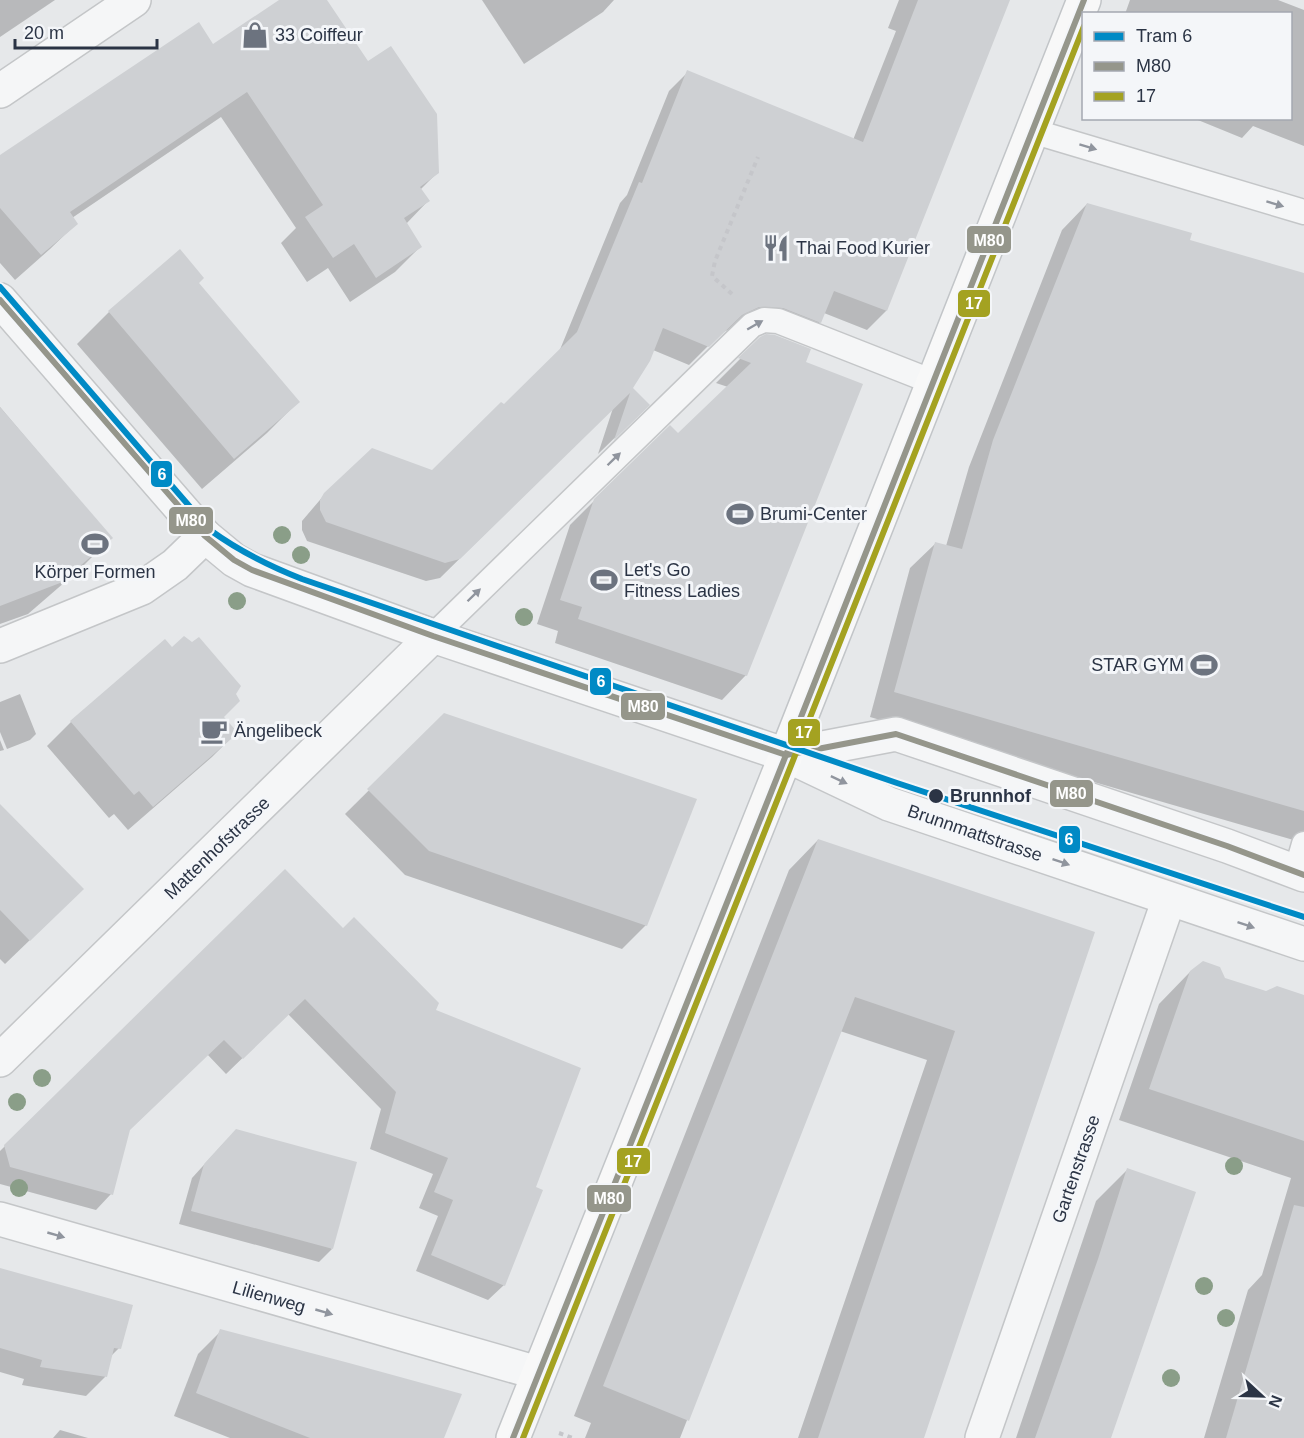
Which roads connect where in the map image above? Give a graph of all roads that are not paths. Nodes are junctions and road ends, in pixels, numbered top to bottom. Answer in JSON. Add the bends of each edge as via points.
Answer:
{"nodes":[{"id":1,"x":134,"y":0,"type":"edge"},
{"id":2,"x":1084,"y":0,"type":"edge"},
{"id":3,"x":0,"y":91,"type":"edge"},
{"id":4,"x":1032,"y":131,"type":"junction"},
{"id":5,"x":1304,"y":212,"type":"edge"},
{"id":6,"x":0,"y":300,"type":"edge"},
{"id":7,"x":933,"y":382,"type":"junction"},
{"id":8,"x":205,"y":536,"type":"junction"},
{"id":9,"x":433,"y":636,"type":"junction"},
{"id":10,"x":0,"y":646,"type":"edge"},
{"id":11,"x":786,"y":755,"type":"junction"},
{"id":12,"x":1301,"y":864,"type":"edge"},
{"id":13,"x":1169,"y":899,"type":"junction"},
{"id":14,"x":1304,"y":945,"type":"edge"},
{"id":15,"x":0,"y":1060,"type":"edge"},
{"id":16,"x":0,"y":1219,"type":"edge"},
{"id":17,"x":538,"y":1373,"type":"junction"},
{"id":18,"x":513,"y":1438,"type":"edge"},
{"id":19,"x":982,"y":1438,"type":"edge"}],
"edges":[{"from":1,"to":3,"type":"street"},
{"from":2,"to":4,"type":"main road"},
{"from":4,"to":5,"type":"lane","one_way":true},
{"from":4,"to":7,"type":"main road"},
{"from":6,"to":8,"type":"street","name":"Brunnmattstrasse"},
{"from":9,"to":7,"type":"lane","one_way":true,"via":[[752,325],[764,320],[778,321]]},
{"from":7,"to":11,"type":"main road"},
{"from":8,"to":9,"type":"street","name":"Brunnmattstrasse","via":[[252,570]]},
{"from":8,"to":10,"type":"street","via":[[175,566],[142,588]]},
{"from":9,"to":11,"type":"street","name":"Brunnmattstrasse"},
{"from":9,"to":15,"type":"street","name":"Mattenhofstrasse"},
{"from":11,"to":12,"type":"street","name":"Brunnmattstrasse","via":[[896,734],[1227,846]]},
{"from":11,"to":13,"type":"street","name":"Brunnmattstrasse","one_way":true,"via":[[889,804]]},
{"from":11,"to":17,"type":"main road"},
{"from":13,"to":14,"type":"street","name":"Brunnmattstrasse","one_way":true},
{"from":13,"to":19,"type":"street","name":"Gartenstrasse"},
{"from":16,"to":17,"type":"street","name":"Lilienweg","one_way":true},
{"from":17,"to":18,"type":"main road"}]}
